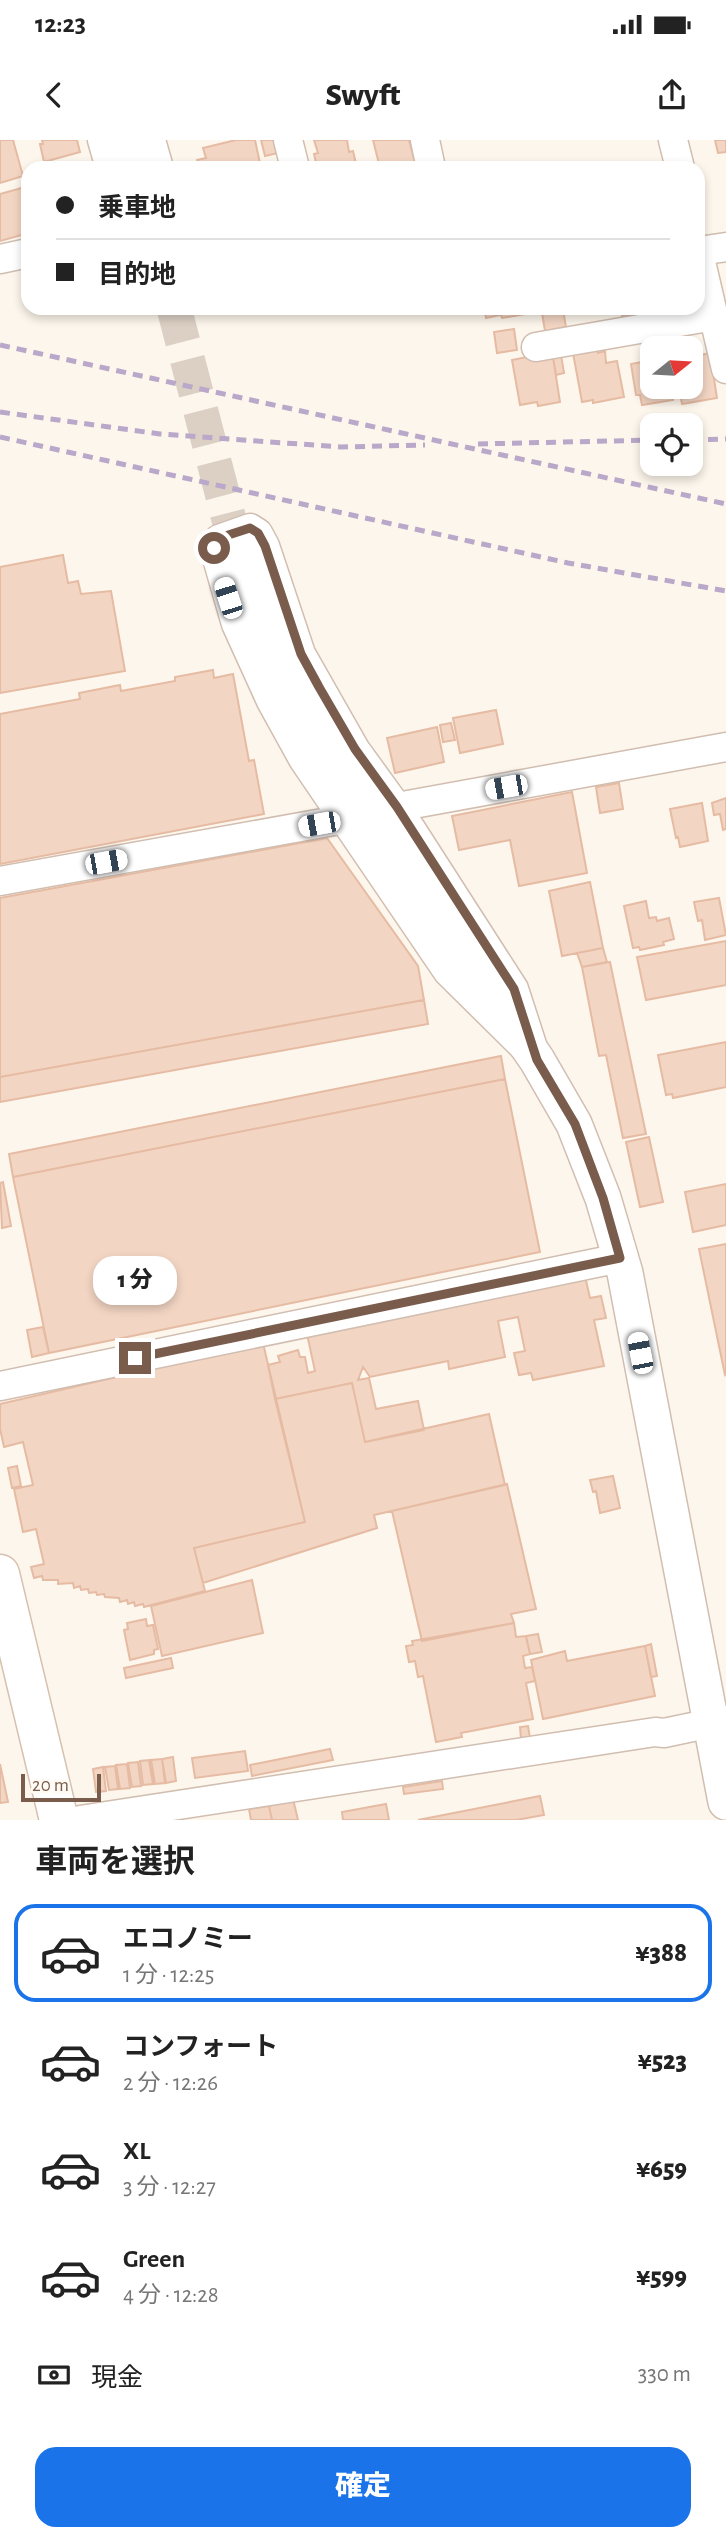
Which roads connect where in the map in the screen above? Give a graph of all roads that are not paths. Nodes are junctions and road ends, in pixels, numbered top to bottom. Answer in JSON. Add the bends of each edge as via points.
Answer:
{"nodes":[{"id":1,"x":102,"y":140,"type":"edge"},
{"id":2,"x":129,"y":140,"type":"edge"},
{"id":3,"x":151,"y":140,"type":"edge"},
{"id":4,"x":288,"y":140,"type":"edge"},
{"id":5,"x":425,"y":140,"type":"edge"},
{"id":6,"x":673,"y":140,"type":"edge"},
{"id":7,"x":108,"y":161,"type":"edge"},
{"id":8,"x":134,"y":161,"type":"edge"},
{"id":9,"x":157,"y":161,"type":"edge"},
{"id":10,"x":293,"y":161,"type":"edge"},
{"id":11,"x":429,"y":161,"type":"edge"},
{"id":12,"x":678,"y":161,"type":"edge"},
{"id":13,"x":726,"y":247,"type":"edge"},
{"id":14,"x":705,"y":249,"type":"edge"},
{"id":15,"x":21,"y":254,"type":"edge"},
{"id":16,"x":0,"y":259,"type":"edge"},
{"id":17,"x":705,"y":276,"type":"edge"},
{"id":18,"x":714,"y":316,"type":"junction"},
{"id":19,"x":536,"y":346,"type":"dead end"},
{"id":20,"x":726,"y":369,"type":"edge"},
{"id":21,"x":239,"y":558,"type":"tunnel mouth"},
{"id":22,"x":726,"y":747,"type":"edge"},
{"id":23,"x":397,"y":807,"type":"junction"},
{"id":24,"x":345,"y":819,"type":"junction"},
{"id":25,"x":0,"y":881,"type":"edge"},
{"id":26,"x":537,"y":1060,"type":"junction"},
{"id":27,"x":620,"y":1258,"type":"junction"},
{"id":28,"x":0,"y":1386,"type":"edge"},
{"id":29,"x":0,"y":1574,"type":"edge"},
{"id":30,"x":718,"y":1722,"type":"edge"},
{"id":31,"x":726,"y":1802,"type":"edge"},
{"id":32,"x":59,"y":1820,"type":"edge"},
{"id":33,"x":80,"y":1820,"type":"edge"}],
"edges":[{"from":1,"to":7,"type":"street"},
{"from":2,"to":8,"type":"street"},
{"from":3,"to":9,"type":"street"},
{"from":4,"to":10,"type":"street"},
{"from":5,"to":11,"type":"street"},
{"from":6,"to":12,"type":"street"},
{"from":13,"to":14,"type":"street"},
{"from":15,"to":16,"type":"street"},
{"from":17,"to":18,"type":"street"},
{"from":18,"to":19,"type":"street"},
{"from":18,"to":20,"type":"street"},
{"from":21,"to":26,"type":"street","via":[[291,695],[329,758]]},
{"from":22,"to":23,"type":"street"},
{"from":23,"to":24,"type":"street","via":[[355,749],[301,654],[258,533],[250,528],[219,538],[214,548],[236,624],[303,759]]},
{"from":23,"to":26,"type":"street","via":[[514,989]]},
{"from":24,"to":25,"type":"street"},
{"from":24,"to":26,"type":"street","via":[[448,972]]},
{"from":26,"to":27,"type":"street","via":[[575,1124]]},
{"from":27,"to":28,"type":"street"},
{"from":27,"to":30,"type":"street"},
{"from":29,"to":32,"type":"main road"},
{"from":30,"to":31,"type":"street"},
{"from":30,"to":33,"type":"street"}]}
